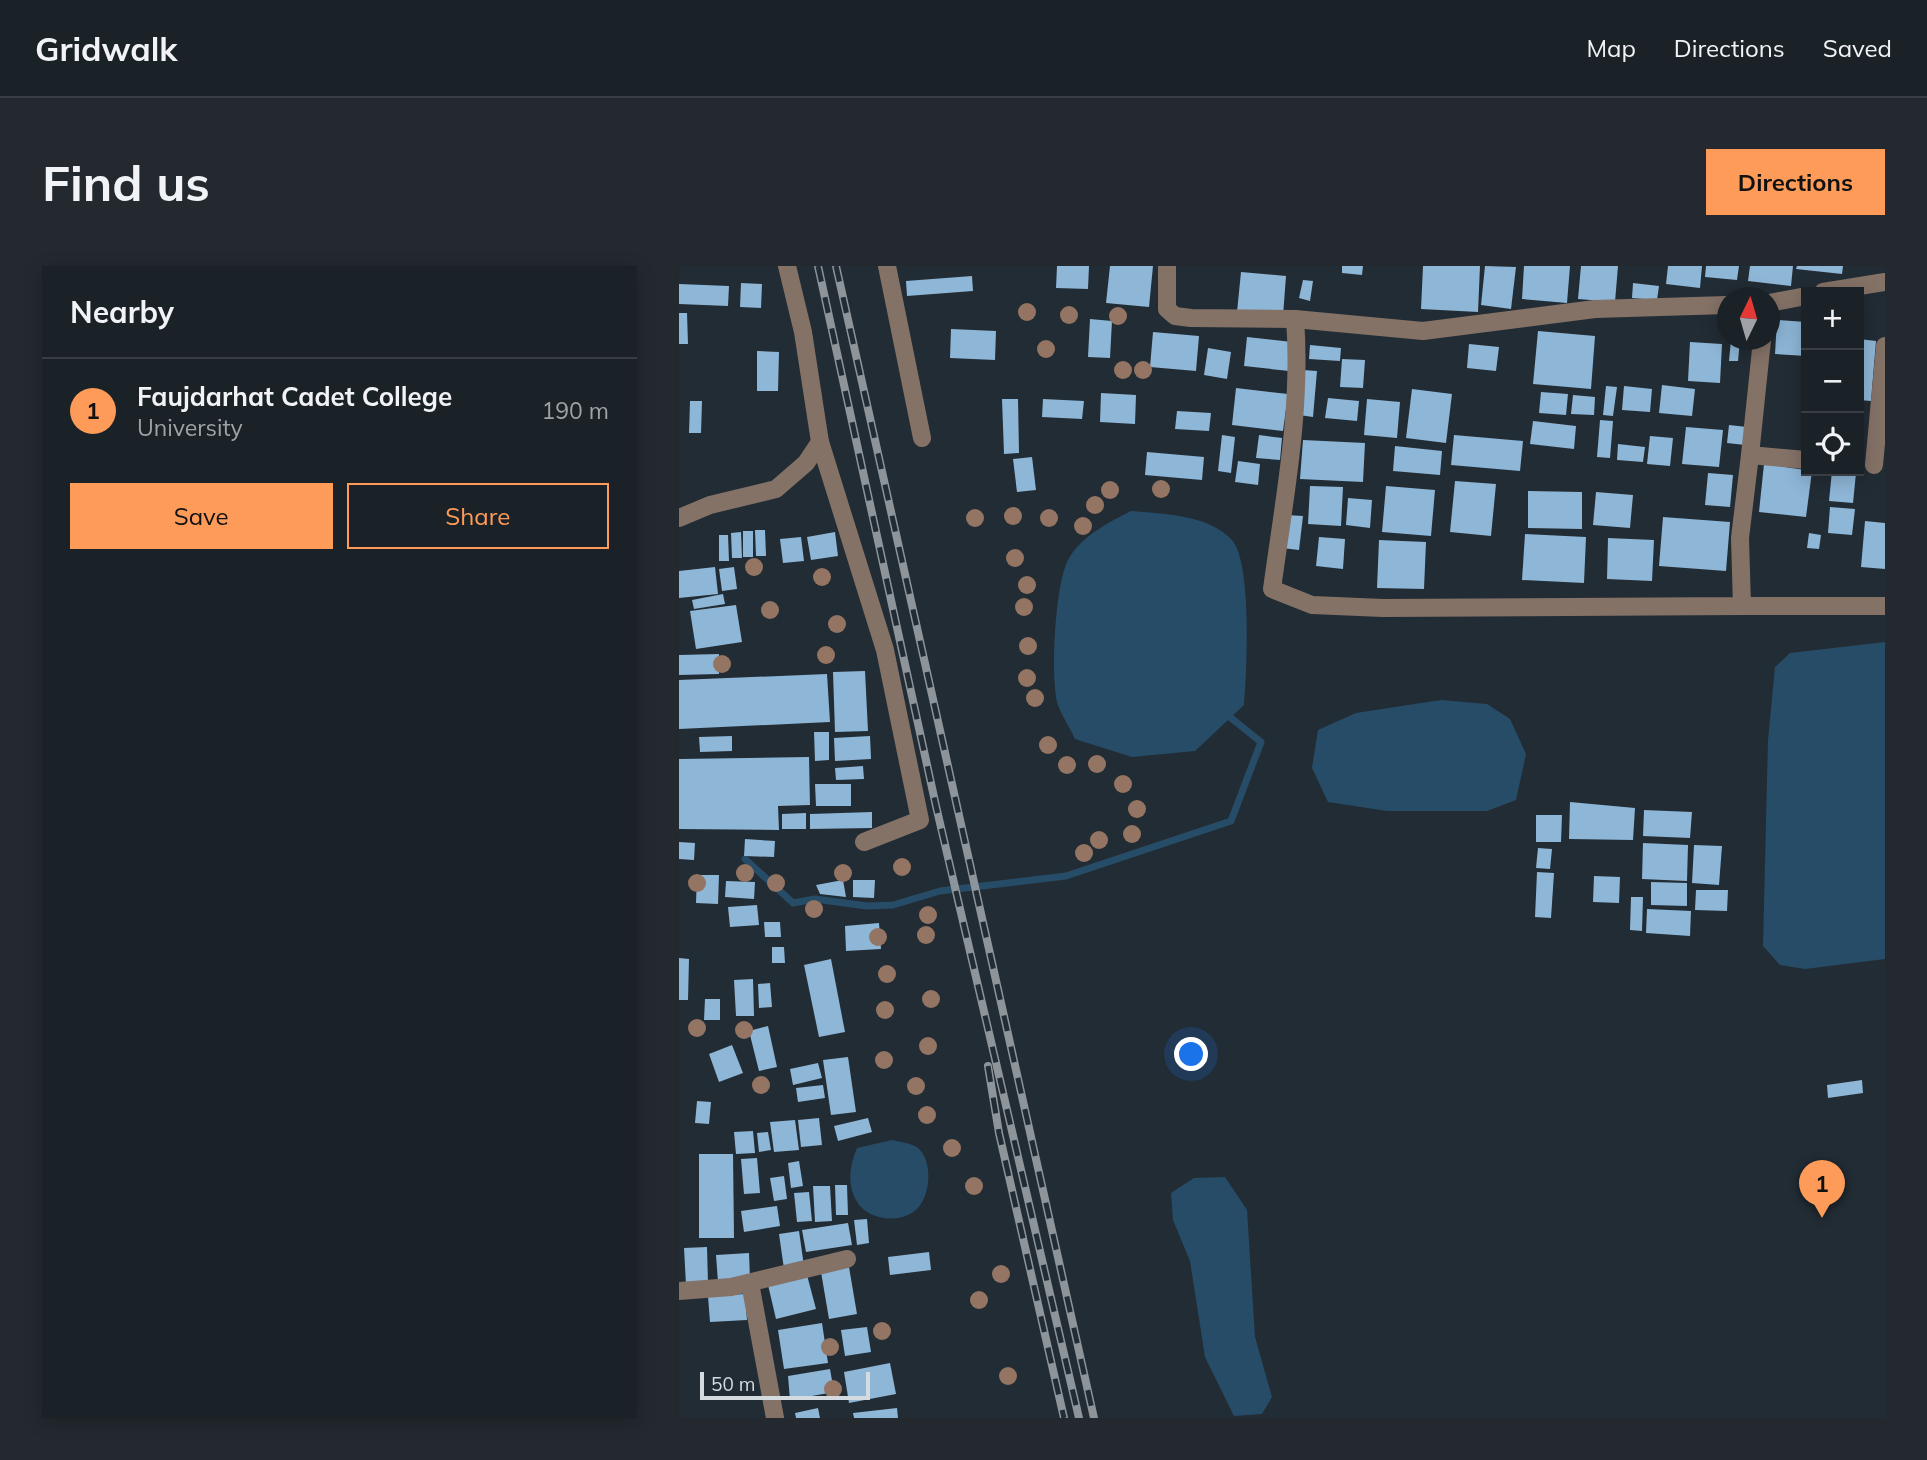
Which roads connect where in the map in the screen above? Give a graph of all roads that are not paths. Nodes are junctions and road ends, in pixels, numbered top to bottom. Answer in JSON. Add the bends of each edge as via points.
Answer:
{"nodes":[{"id":1,"x":787,"y":266,"type":"edge"},
{"id":2,"x":887,"y":266,"type":"edge"},
{"id":3,"x":1167,"y":266,"type":"edge"},
{"id":4,"x":1885,"y":282,"type":"edge"},
{"id":5,"x":1854,"y":287,"type":"edge"},
{"id":6,"x":1801,"y":297,"type":"edge"},
{"id":7,"x":1780,"y":301,"type":"edge"},
{"id":8,"x":1717,"y":305,"type":"edge"},
{"id":9,"x":1295,"y":319,"type":"junction"},
{"id":10,"x":1885,"y":346,"type":"edge"},
{"id":11,"x":1761,"y":350,"type":"edge"},
{"id":12,"x":922,"y":438,"type":"dead end"},
{"id":13,"x":820,"y":442,"type":"junction"},
{"id":14,"x":1750,"y":455,"type":"junction"},
{"id":15,"x":1801,"y":460,"type":"edge"},
{"id":16,"x":1873,"y":465,"type":"edge"},
{"id":17,"x":679,"y":518,"type":"edge"},
{"id":18,"x":1742,"y":606,"type":"junction"},
{"id":19,"x":1885,"y":606,"type":"edge"},
{"id":20,"x":865,"y":842,"type":"dead end"},
{"id":21,"x":847,"y":1259,"type":"dead end"},
{"id":22,"x":750,"y":1283,"type":"junction"},
{"id":23,"x":679,"y":1291,"type":"edge"},
{"id":24,"x":775,"y":1418,"type":"edge"}],
"edges":[{"from":1,"to":13,"type":"street"},
{"from":2,"to":12,"type":"street"},
{"from":3,"to":9,"type":"street","via":[[1167,309],[1175,316]]},
{"from":4,"to":5,"type":"street"},
{"from":6,"to":7,"type":"street"},
{"from":8,"to":9,"type":"street","via":[[1595,309],[1423,331]]},
{"from":9,"to":18,"type":"street","via":[[1298,360],[1293,423],[1272,589],[1312,605],[1383,608]]},
{"from":10,"to":16,"type":"street"},
{"from":11,"to":14,"type":"street"},
{"from":13,"to":17,"type":"street","via":[[806,463],[776,489],[710,505]]},
{"from":13,"to":20,"type":"street","via":[[885,650],[920,820]]},
{"from":14,"to":15,"type":"street"},
{"from":14,"to":18,"type":"street","via":[[1739,538]]},
{"from":18,"to":19,"type":"street"},
{"from":21,"to":22,"type":"street"},
{"from":22,"to":23,"type":"street"},
{"from":22,"to":24,"type":"street"}]}
